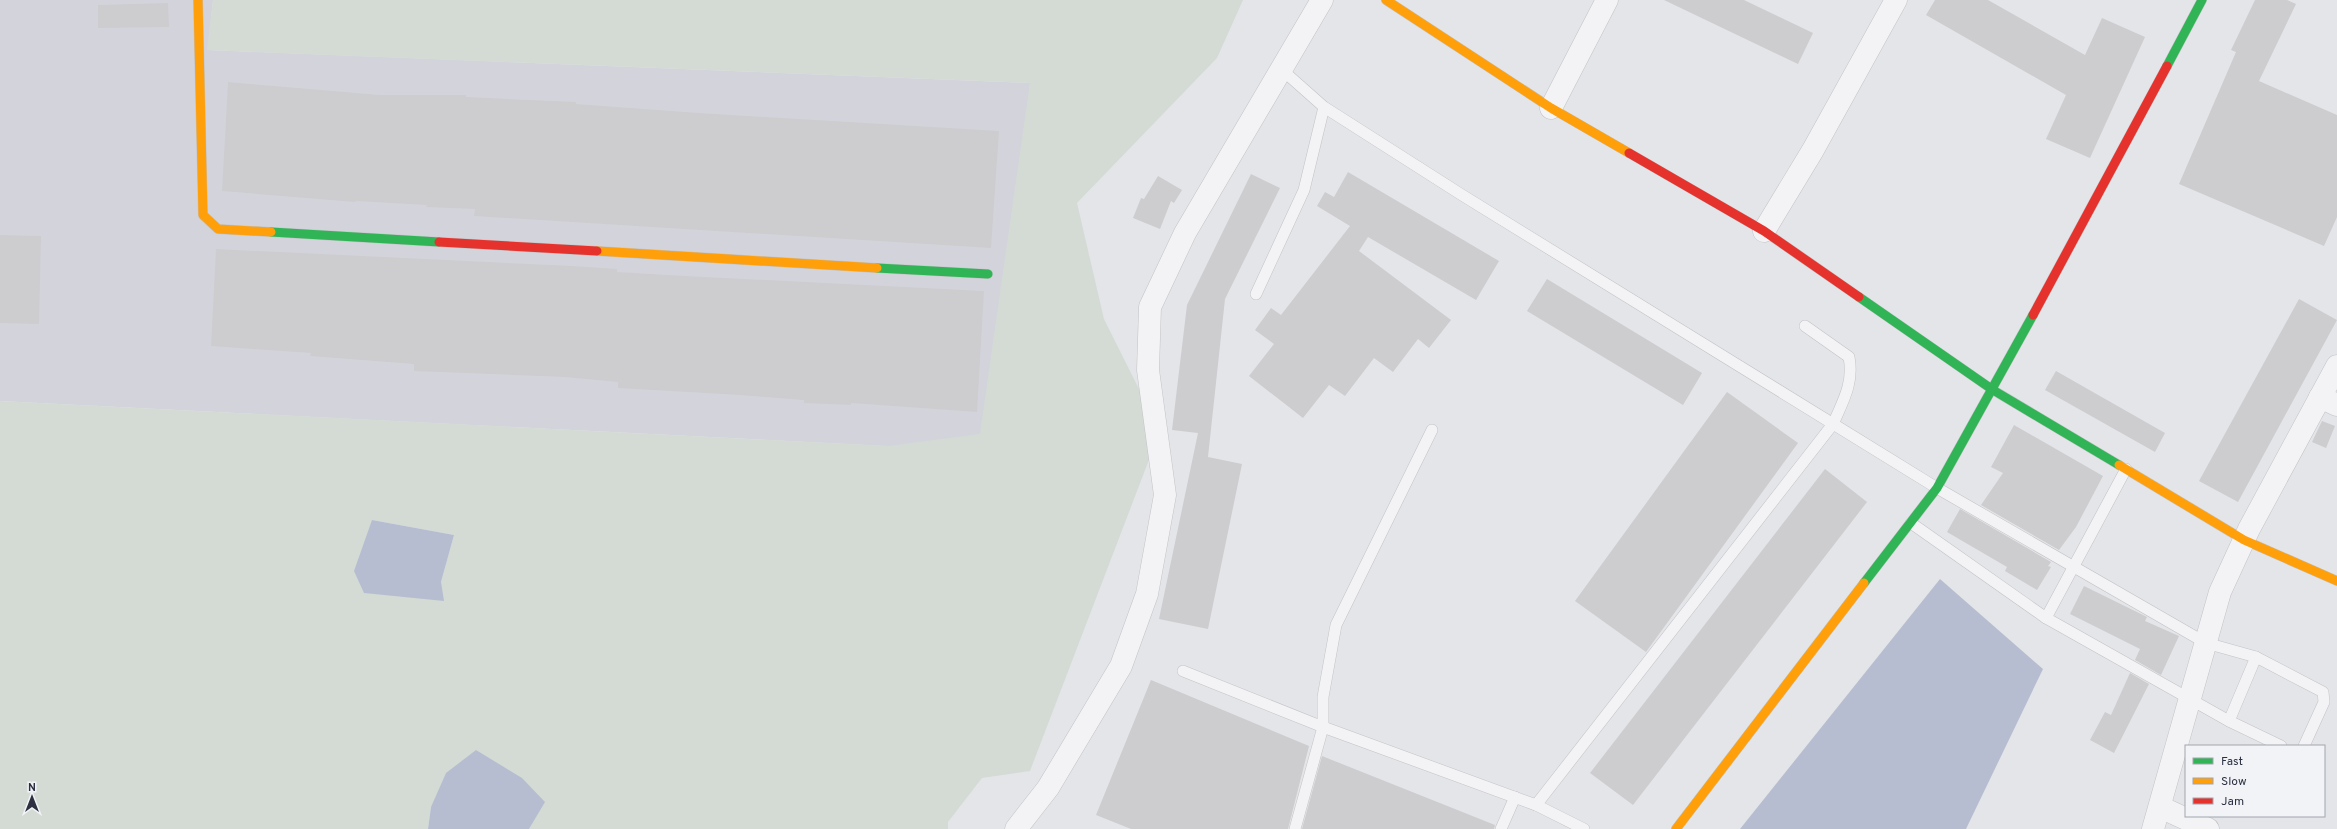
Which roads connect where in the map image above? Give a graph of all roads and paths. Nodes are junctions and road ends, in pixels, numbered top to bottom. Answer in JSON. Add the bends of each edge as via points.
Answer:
{"nodes":[{"id":1,"x":198,"y":0,"type":"edge"},
{"id":2,"x":1322,"y":0,"type":"edge"},
{"id":3,"x":1386,"y":0,"type":"edge"},
{"id":4,"x":1607,"y":0,"type":"edge"},
{"id":5,"x":1896,"y":0,"type":"edge"},
{"id":6,"x":2202,"y":0,"type":"edge"},
{"id":7,"x":1280,"y":68,"type":"junction"},
{"id":8,"x":1324,"y":107,"type":"junction"},
{"id":9,"x":1551,"y":108,"type":"junction"},
{"id":10,"x":1764,"y":230,"type":"junction"},
{"id":11,"x":988,"y":274,"type":"dead end"},
{"id":12,"x":1256,"y":294,"type":"dead end"},
{"id":13,"x":1805,"y":326,"type":"dead end"},
{"id":14,"x":2337,"y":366,"type":"edge"},
{"id":15,"x":1993,"y":390,"type":"junction"},
{"id":16,"x":2329,"y":401,"type":"edge"},
{"id":17,"x":1833,"y":424,"type":"junction"},
{"id":18,"x":1432,"y":430,"type":"dead end"},
{"id":19,"x":2126,"y":469,"type":"junction"},
{"id":20,"x":1937,"y":488,"type":"junction"},
{"id":21,"x":1911,"y":523,"type":"junction"},
{"id":22,"x":2244,"y":540,"type":"junction"},
{"id":23,"x":2073,"y":566,"type":"junction"},
{"id":24,"x":2337,"y":581,"type":"edge"},
{"id":25,"x":2046,"y":618,"type":"junction"},
{"id":26,"x":2206,"y":642,"type":"junction"},
{"id":27,"x":2256,"y":657,"type":"junction"},
{"id":28,"x":1183,"y":671,"type":"dead end"},
{"id":29,"x":2190,"y":698,"type":"junction"},
{"id":30,"x":2230,"y":721,"type":"junction"},
{"id":31,"x":1323,"y":727,"type":"junction"},
{"id":32,"x":2279,"y":745,"type":"edge"},
{"id":33,"x":2304,"y":745,"type":"edge"},
{"id":34,"x":1515,"y":797,"type":"junction"},
{"id":35,"x":1536,"y":805,"type":"junction"},
{"id":36,"x":2160,"y":807,"type":"junction"},
{"id":37,"x":1016,"y":829,"type":"edge"},
{"id":38,"x":1295,"y":829,"type":"edge"},
{"id":39,"x":1502,"y":829,"type":"edge"},
{"id":40,"x":1584,"y":829,"type":"edge"},
{"id":41,"x":1676,"y":829,"type":"edge"},
{"id":42,"x":2153,"y":829,"type":"edge"},
{"id":43,"x":2208,"y":829,"type":"edge"}],
"edges":[{"from":1,"to":11,"type":"street","via":[[203,216],[218,229]]},
{"from":2,"to":7,"type":"street"},
{"from":3,"to":9,"type":"street"},
{"from":4,"to":9,"type":"street"},
{"from":5,"to":10,"type":"street","via":[[1813,150]]},
{"from":6,"to":15,"type":"street"},
{"from":7,"to":8,"type":"lane"},
{"from":7,"to":37,"type":"street","via":[[1185,233],[1150,307],[1148,370],[1165,495],[1147,594],[1121,666],[1048,788]]},
{"from":8,"to":12,"type":"lane","via":[[1304,190]]},
{"from":8,"to":17,"type":"lane"},
{"from":9,"to":10,"type":"street"},
{"from":10,"to":15,"type":"street"},
{"from":13,"to":17,"type":"lane","via":[[1849,357],[1849,389]]},
{"from":14,"to":16,"type":"street"},
{"from":15,"to":19,"type":"street"},
{"from":15,"to":20,"type":"street"},
{"from":16,"to":22,"type":"street"},
{"from":17,"to":20,"type":"lane"},
{"from":17,"to":35,"type":"lane"},
{"from":18,"to":31,"type":"lane","via":[[1336,625],[1323,697]]},
{"from":19,"to":22,"type":"street"},
{"from":19,"to":23,"type":"lane"},
{"from":20,"to":21,"type":"street"},
{"from":20,"to":23,"type":"lane"},
{"from":21,"to":25,"type":"lane"},
{"from":21,"to":41,"type":"street"},
{"from":22,"to":24,"type":"street"},
{"from":22,"to":26,"type":"street","via":[[2220,592]]},
{"from":23,"to":25,"type":"lane"},
{"from":23,"to":26,"type":"lane"},
{"from":25,"to":29,"type":"lane"},
{"from":26,"to":27,"type":"lane"},
{"from":26,"to":29,"type":"street"},
{"from":27,"to":30,"type":"lane"},
{"from":27,"to":33,"type":"lane","via":[[2323,692],[2324,702]]},
{"from":28,"to":31,"type":"lane"},
{"from":29,"to":30,"type":"lane"},
{"from":29,"to":36,"type":"street"},
{"from":30,"to":32,"type":"lane"},
{"from":31,"to":34,"type":"lane"},
{"from":31,"to":38,"type":"lane"},
{"from":34,"to":35,"type":"lane"},
{"from":34,"to":39,"type":"lane"},
{"from":35,"to":40,"type":"lane"},
{"from":36,"to":42,"type":"street"},
{"from":36,"to":43,"type":"street"}]}
